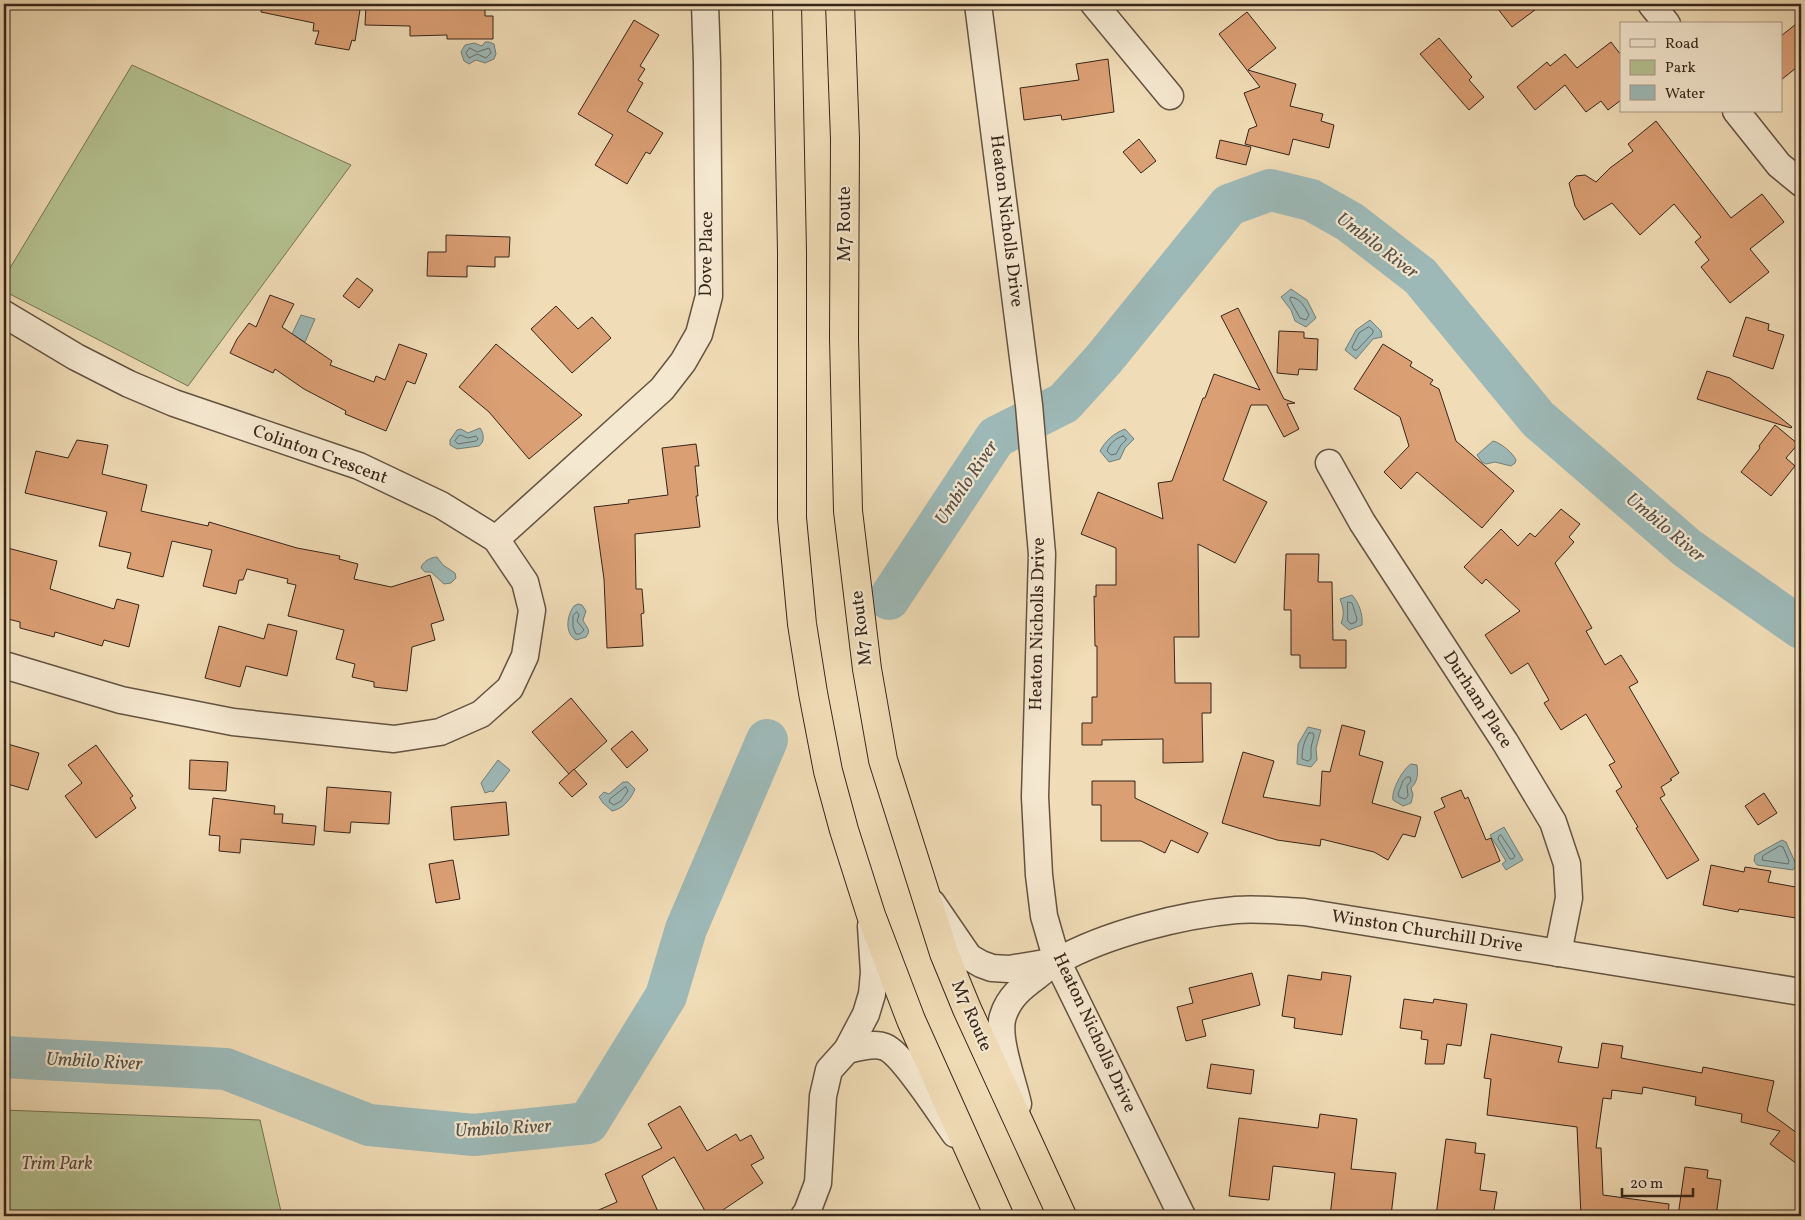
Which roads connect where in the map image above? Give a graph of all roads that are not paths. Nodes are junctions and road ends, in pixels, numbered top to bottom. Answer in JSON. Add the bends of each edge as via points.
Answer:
{"nodes":[{"id":1,"x":705,"y":4,"type":"edge"},
{"id":2,"x":787,"y":4,"type":"edge"},
{"id":3,"x":840,"y":4,"type":"edge"},
{"id":4,"x":978,"y":4,"type":"edge"},
{"id":5,"x":1094,"y":4,"type":"edge"},
{"id":6,"x":1651,"y":4,"type":"edge"},
{"id":7,"x":1665,"y":22,"type":"edge"},
{"id":8,"x":1170,"y":96,"type":"dead end"},
{"id":9,"x":1737,"y":112,"type":"edge"},
{"id":10,"x":1801,"y":183,"type":"edge"},
{"id":11,"x":4,"y":314,"type":"edge"},
{"id":12,"x":1329,"y":464,"type":"dead end"},
{"id":13,"x":496,"y":539,"type":"junction"},
{"id":14,"x":4,"y":665,"type":"edge"},
{"id":15,"x":924,"y":891,"type":"junction"},
{"id":16,"x":871,"y":915,"type":"junction"},
{"id":17,"x":1558,"y":953,"type":"junction"},
{"id":18,"x":1057,"y":961,"type":"junction"},
{"id":19,"x":1801,"y":992,"type":"edge"},
{"id":20,"x":847,"y":1050,"type":"junction"},
{"id":21,"x":1026,"y":1136,"type":"junction"},
{"id":22,"x":972,"y":1158,"type":"junction"},
{"id":23,"x":804,"y":1216,"type":"edge"},
{"id":24,"x":999,"y":1216,"type":"edge"},
{"id":25,"x":1062,"y":1216,"type":"edge"},
{"id":26,"x":1182,"y":1216,"type":"edge"}],
"edges":[{"from":1,"to":13,"type":"street","name":"Dove Place","via":[[709,296],[699,334],[662,389]]},
{"from":2,"to":16,"type":"highway","via":[[792,518],[802,624],[828,771]]},
{"from":3,"to":15,"type":"highway","name":"M7 Route","via":[[845,139],[844,338],[848,511],[866,669],[883,760]]},
{"from":4,"to":18,"type":"street","name":"Heaton Nicholls Drive","via":[[1029,405],[1042,554],[1035,798],[1044,916]]},
{"from":5,"to":8,"type":"street"},
{"from":6,"to":7,"type":"street"},
{"from":9,"to":10,"type":"street","via":[[1779,164]]},
{"from":11,"to":13,"type":"street","name":"Colinton Crescent","via":[[129,384],[174,403],[359,466],[441,505]]},
{"from":12,"to":17,"type":"street","name":"Durham Place","via":[[1362,522],[1553,822],[1567,864],[1569,898]]},
{"from":13,"to":14,"type":"street","name":"Colinton Crescent","via":[[524,582],[532,610],[525,656],[510,688],[481,714],[440,732],[394,739],[233,722],[121,700]]},
{"from":15,"to":18,"type":"street","via":[[968,957],[981,964],[1009,969]]},
{"from":15,"to":21,"type":"highway","name":"M7 Route","via":[[967,1009]]},
{"from":16,"to":20,"type":"street","via":[[872,994],[866,1014]]},
{"from":16,"to":22,"type":"highway","via":[[911,1020]]},
{"from":17,"to":18,"type":"street","name":"Winston Churchill Drive","via":[[1304,912],[1236,910],[1130,931]]},
{"from":17,"to":19,"type":"street","name":"Winston Churchill Drive"},
{"from":18,"to":21,"type":"street","via":[[1018,990],[1002,1017],[1000,1036]]},
{"from":18,"to":26,"type":"street","name":"Heaton Nicholls Drive"},
{"from":20,"to":22,"type":"street","via":[[872,1045],[893,1051]]},
{"from":20,"to":23,"type":"street","via":[[829,1070],[823,1096],[818,1183]]},
{"from":21,"to":25,"type":"highway","name":"M7 Route"},
{"from":22,"to":24,"type":"highway"}]}
